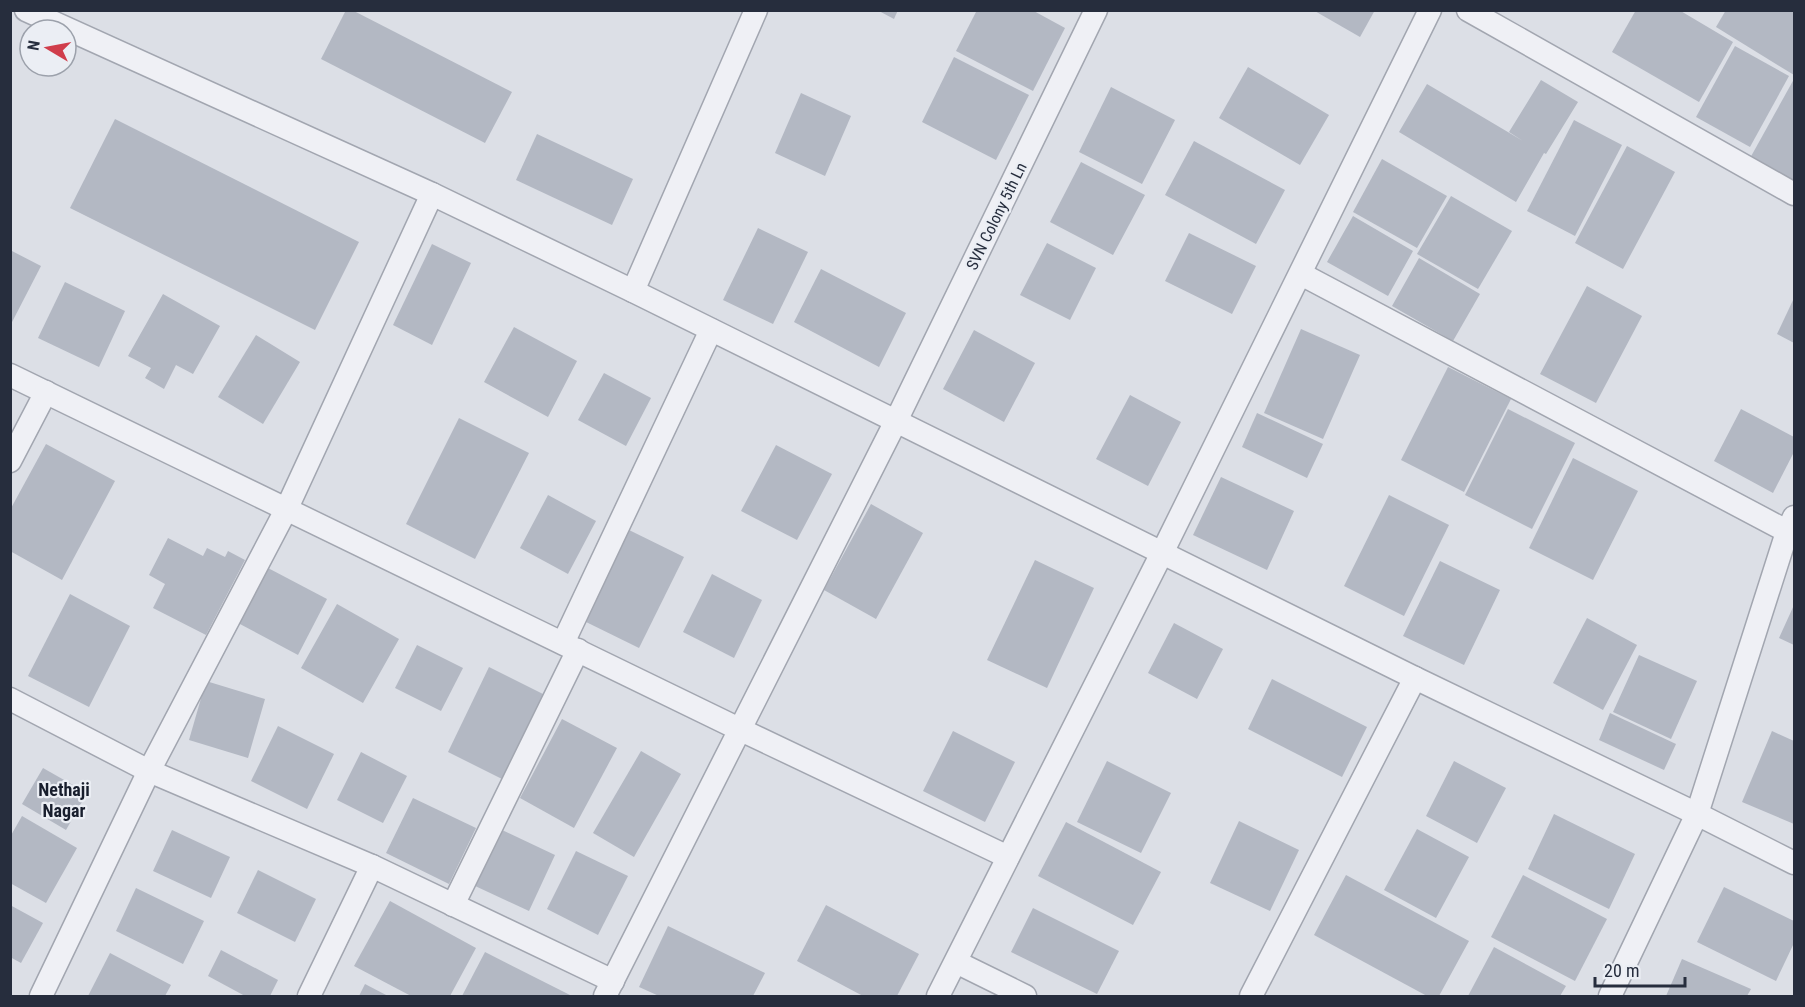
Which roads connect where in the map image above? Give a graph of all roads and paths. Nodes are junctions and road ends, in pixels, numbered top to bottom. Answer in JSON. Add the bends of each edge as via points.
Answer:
{"nodes":[{"id":1,"x":27,"y":10,"type":"edge"},
{"id":2,"x":756,"y":10,"type":"edge"},
{"id":3,"x":1096,"y":10,"type":"edge"},
{"id":4,"x":1430,"y":10,"type":"edge"},
{"id":5,"x":1468,"y":10,"type":"edge"},
{"id":6,"x":432,"y":194,"type":"junction"},
{"id":7,"x":1794,"y":194,"type":"edge"},
{"id":8,"x":1301,"y":274,"type":"junction"},
{"id":9,"x":633,"y":291,"type":"junction"},
{"id":10,"x":711,"y":330,"type":"junction"},
{"id":11,"x":10,"y":375,"type":"edge"},
{"id":12,"x":46,"y":392,"type":"junction"},
{"id":13,"x":896,"y":421,"type":"junction"},
{"id":14,"x":10,"y":461,"type":"edge"},
{"id":15,"x":287,"y":508,"type":"junction"},
{"id":16,"x":1792,"y":528,"type":"edge"},
{"id":17,"x":1162,"y":553,"type":"junction"},
{"id":18,"x":571,"y":646,"type":"junction"},
{"id":19,"x":1415,"y":678,"type":"junction"},
{"id":20,"x":10,"y":699,"type":"edge"},
{"id":21,"x":739,"y":729,"type":"junction"},
{"id":22,"x":149,"y":771,"type":"junction"},
{"id":23,"x":1697,"y":814,"type":"junction"},
{"id":24,"x":1008,"y":857,"type":"junction"},
{"id":25,"x":1794,"y":863,"type":"edge"},
{"id":26,"x":372,"y":866,"type":"junction"},
{"id":27,"x":453,"y":905,"type":"junction"},
{"id":28,"x":956,"y":962,"type":"junction"},
{"id":29,"x":609,"y":989,"type":"edge"},
{"id":30,"x":41,"y":996,"type":"edge"},
{"id":31,"x":309,"y":996,"type":"edge"},
{"id":32,"x":938,"y":996,"type":"edge"},
{"id":33,"x":1025,"y":996,"type":"edge"},
{"id":34,"x":1251,"y":996,"type":"edge"},
{"id":35,"x":1610,"y":996,"type":"edge"}],
"edges":[{"from":1,"to":6,"type":"street"},
{"from":2,"to":9,"type":"street"},
{"from":3,"to":13,"type":"street","name":"SVN Colony 5th Ln"},
{"from":4,"to":8,"type":"street"},
{"from":5,"to":7,"type":"street"},
{"from":6,"to":9,"type":"street"},
{"from":6,"to":15,"type":"street"},
{"from":8,"to":16,"type":"street"},
{"from":8,"to":17,"type":"street"},
{"from":9,"to":10,"type":"street"},
{"from":10,"to":13,"type":"street"},
{"from":10,"to":18,"type":"street"},
{"from":11,"to":12,"type":"street"},
{"from":12,"to":14,"type":"street"},
{"from":12,"to":15,"type":"street"},
{"from":13,"to":17,"type":"street"},
{"from":13,"to":21,"type":"street","name":"SVN Colony 5th Ln"},
{"from":15,"to":18,"type":"street"},
{"from":15,"to":22,"type":"street"},
{"from":16,"to":23,"type":"street"},
{"from":17,"to":19,"type":"street"},
{"from":17,"to":24,"type":"street"},
{"from":18,"to":21,"type":"street"},
{"from":18,"to":27,"type":"street"},
{"from":19,"to":23,"type":"street"},
{"from":19,"to":34,"type":"street"},
{"from":20,"to":22,"type":"street"},
{"from":21,"to":24,"type":"street"},
{"from":21,"to":29,"type":"street","name":"SVN Colony 5th Ln"},
{"from":22,"to":26,"type":"street"},
{"from":22,"to":30,"type":"street"},
{"from":23,"to":25,"type":"street"},
{"from":23,"to":35,"type":"street"},
{"from":24,"to":28,"type":"street"},
{"from":26,"to":27,"type":"street"},
{"from":26,"to":31,"type":"street"},
{"from":27,"to":29,"type":"street"},
{"from":28,"to":32,"type":"street"},
{"from":28,"to":33,"type":"street"}]}
